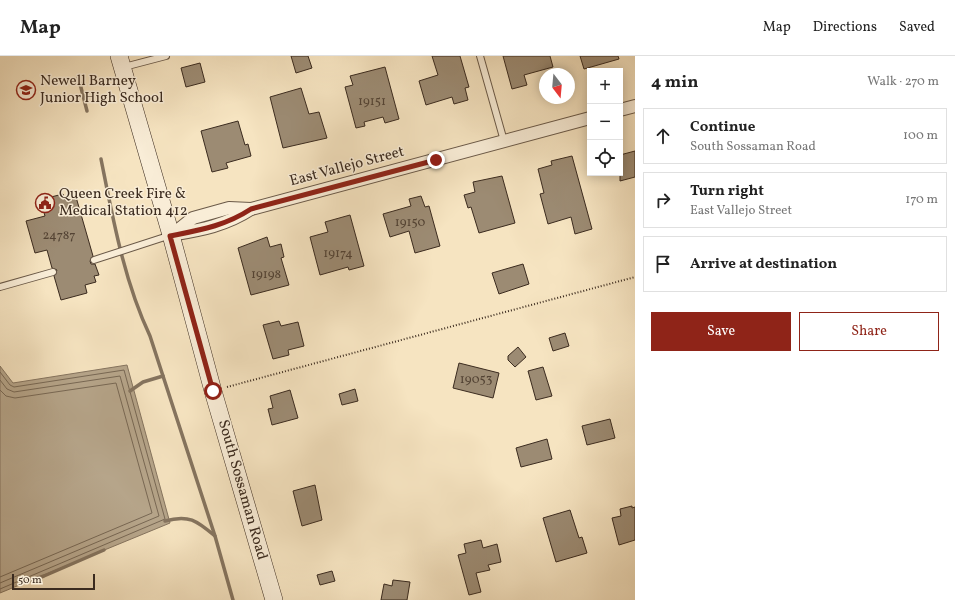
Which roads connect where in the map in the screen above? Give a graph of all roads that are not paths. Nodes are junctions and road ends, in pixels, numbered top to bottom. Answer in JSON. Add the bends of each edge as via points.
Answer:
{"nodes":[{"id":1,"x":166,"y":56,"type":"edge"},
{"id":2,"x":480,"y":56,"type":"edge"},
{"id":3,"x":121,"y":62,"type":"edge"},
{"id":4,"x":635,"y":106,"type":"edge"},
{"id":5,"x":623,"y":109,"type":"edge"},
{"id":6,"x":587,"y":119,"type":"edge"},
{"id":7,"x":504,"y":141,"type":"junction"},
{"id":8,"x":170,"y":236,"type":"junction"},
{"id":9,"x":94,"y":260,"type":"dead end"},
{"id":10,"x":53,"y":272,"type":"dead end"},
{"id":11,"x":0,"y":287,"type":"edge"},
{"id":12,"x":274,"y":600,"type":"edge"}],
"edges":[{"from":1,"to":3,"type":"lane"},
{"from":2,"to":7,"type":"lane"},
{"from":3,"to":8,"type":"main road","name":"South Sossaman Road"},
{"from":4,"to":5,"type":"street"},
{"from":6,"to":7,"type":"street","name":"East Vallejo Street"},
{"from":7,"to":8,"type":"street","name":"East Vallejo Street","via":[[251,209],[229,208],[193,218]]},
{"from":8,"to":9,"type":"lane"},
{"from":8,"to":12,"type":"main road","name":"South Sossaman Road"},
{"from":10,"to":11,"type":"lane"}]}
